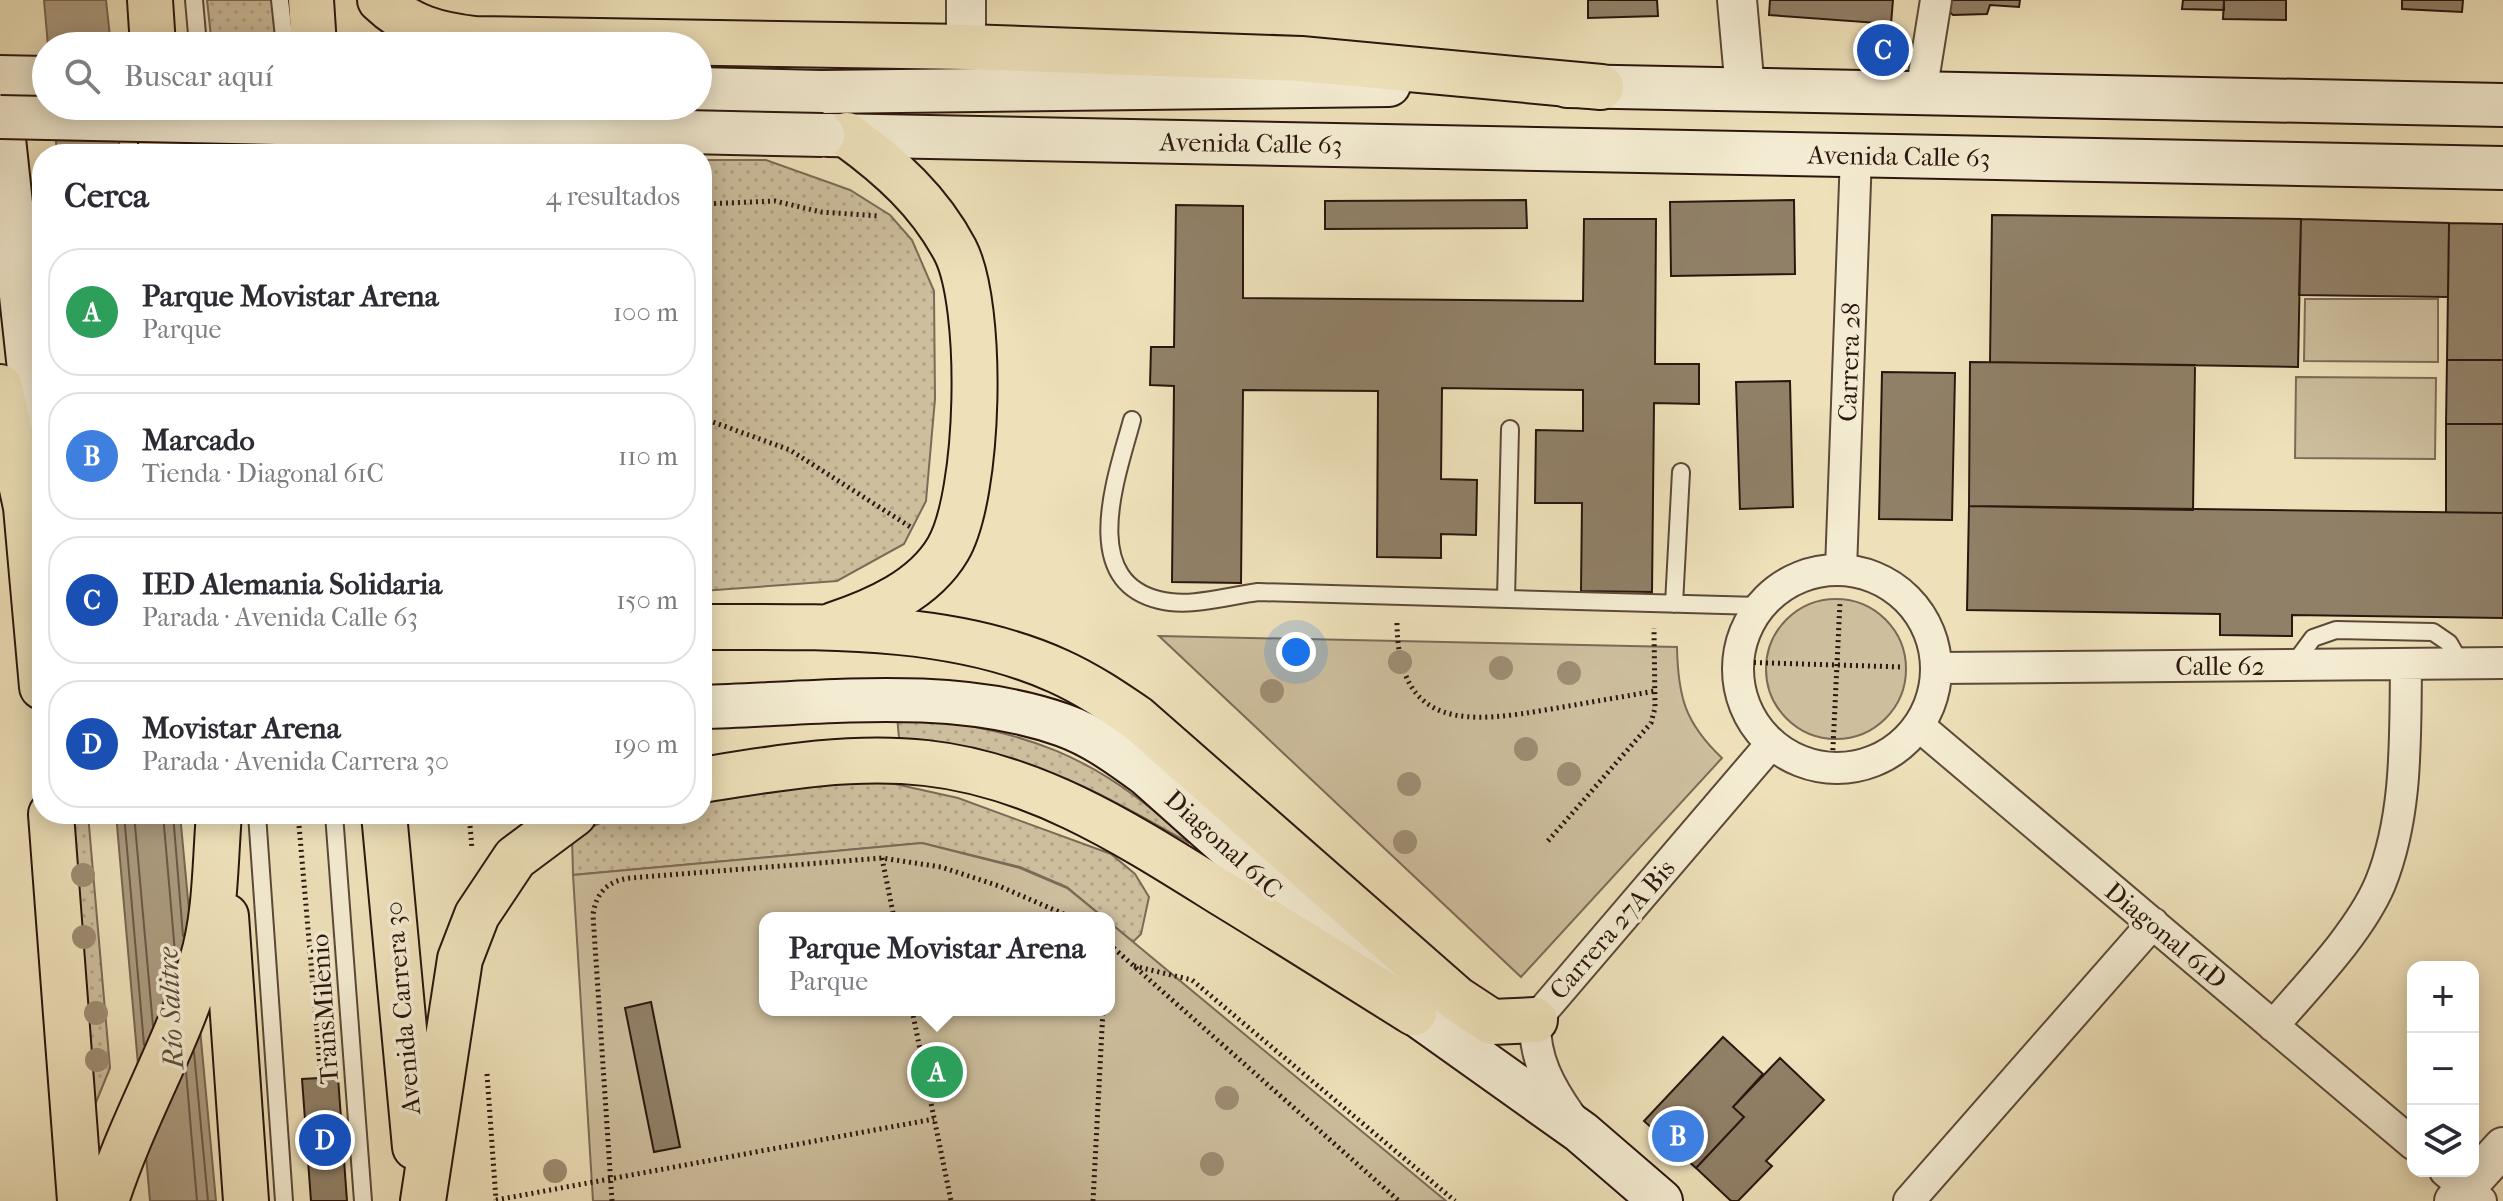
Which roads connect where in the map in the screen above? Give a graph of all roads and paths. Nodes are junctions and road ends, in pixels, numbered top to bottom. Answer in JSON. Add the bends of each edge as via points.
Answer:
{"nodes":[{"id":1,"x":150,"y":0,"type":"edge"},
{"id":2,"x":194,"y":0,"type":"edge"},
{"id":3,"x":280,"y":0,"type":"edge"},
{"id":4,"x":311,"y":0,"type":"edge"},
{"id":5,"x":380,"y":0,"type":"edge"},
{"id":6,"x":966,"y":0,"type":"edge"},
{"id":7,"x":1737,"y":0,"type":"edge"},
{"id":8,"x":1936,"y":0,"type":"edge"},
{"id":9,"x":152,"y":32,"type":"edge"},
{"id":10,"x":197,"y":32,"type":"edge"},
{"id":11,"x":283,"y":32,"type":"edge"},
{"id":12,"x":313,"y":32,"type":"edge"},
{"id":13,"x":431,"y":32,"type":"edge"},
{"id":14,"x":712,"y":43,"type":"edge"},
{"id":15,"x":966,"y":47,"type":"junction"},
{"id":16,"x":0,"y":77,"type":"edge"},
{"id":17,"x":32,"y":78,"type":"edge"},
{"id":18,"x":1601,"y":87,"type":"junction"},
{"id":19,"x":712,"y":89,"type":"edge"},
{"id":20,"x":1745,"y":90,"type":"junction"},
{"id":21,"x":1921,"y":93,"type":"junction"},
{"id":22,"x":0,"y":102,"type":"edge"},
{"id":23,"x":2503,"y":105,"type":"edge"},
{"id":24,"x":0,"y":117,"type":"edge"},
{"id":25,"x":32,"y":118,"type":"edge"},
{"id":26,"x":139,"y":120,"type":"edge"},
{"id":27,"x":159,"y":120,"type":"edge"},
{"id":28,"x":204,"y":120,"type":"edge"},
{"id":29,"x":293,"y":120,"type":"edge"},
{"id":30,"x":319,"y":120,"type":"edge"},
{"id":31,"x":835,"y":135,"type":"junction"},
{"id":32,"x":161,"y":144,"type":"edge"},
{"id":33,"x":206,"y":144,"type":"edge"},
{"id":34,"x":296,"y":144,"type":"edge"},
{"id":35,"x":321,"y":144,"type":"edge"},
{"id":36,"x":1856,"y":155,"type":"junction"},
{"id":37,"x":2503,"y":168,"type":"edge"},
{"id":38,"x":712,"y":204,"type":"edge"},
{"id":39,"x":931,"y":211,"type":"junction"},
{"id":40,"x":0,"y":387,"type":"edge"},
{"id":41,"x":32,"y":399,"type":"edge"},
{"id":42,"x":1132,"y":420,"type":"dead end"},
{"id":43,"x":712,"y":422,"type":"edge"},
{"id":44,"x":1510,"y":429,"type":"dead end"},
{"id":45,"x":1681,"y":472,"type":"dead end"},
{"id":46,"x":947,"y":550,"type":"junction"},
{"id":47,"x":1841,"y":569,"type":"junction"},
{"id":48,"x":32,"y":574,"type":"edge"},
{"id":49,"x":1397,"y":596,"type":"junction"},
{"id":50,"x":1506,"y":599,"type":"junction"},
{"id":51,"x":1654,"y":603,"type":"junction"},
{"id":52,"x":1674,"y":604,"type":"junction"},
{"id":53,"x":1759,"y":606,"type":"junction"},
{"id":54,"x":712,"y":627,"type":"edge"},
{"id":55,"x":826,"y":627,"type":"junction"},
{"id":56,"x":1736,"y":662,"type":"junction"},
{"id":57,"x":2503,"y":663,"type":"edge"},
{"id":58,"x":2461,"y":664,"type":"junction"},
{"id":59,"x":1837,"y":665,"type":"junction"},
{"id":60,"x":2293,"y":665,"type":"junction"},
{"id":61,"x":2406,"y":665,"type":"junction"},
{"id":62,"x":1937,"y":668,"type":"junction"},
{"id":63,"x":1655,"y":691,"type":"junction"},
{"id":64,"x":712,"y":707,"type":"edge"},
{"id":65,"x":1919,"y":726,"type":"junction"},
{"id":66,"x":1771,"y":744,"type":"junction"},
{"id":67,"x":1832,"y":768,"type":"junction"},
{"id":68,"x":712,"y":779,"type":"edge"},
{"id":69,"x":52,"y":824,"type":"edge"},
{"id":70,"x":218,"y":824,"type":"edge"},
{"id":71,"x":220,"y":824,"type":"edge"},
{"id":72,"x":258,"y":824,"type":"edge"},
{"id":73,"x":299,"y":824,"type":"edge"},
{"id":74,"x":335,"y":824,"type":"edge"},
{"id":75,"x":385,"y":824,"type":"edge"},
{"id":76,"x":561,"y":824,"type":"edge"},
{"id":77,"x":1548,"y":841,"type":"dead end"},
{"id":78,"x":882,"y":858,"type":"junction"},
{"id":79,"x":893,"y":912,"type":"edge"},
{"id":80,"x":1059,"y":912,"type":"edge"},
{"id":81,"x":2153,"y":923,"type":"junction"},
{"id":82,"x":1115,"y":949,"type":"edge"},
{"id":83,"x":1134,"y":966,"type":"junction"},
{"id":84,"x":1414,"y":1013,"type":"junction"},
{"id":85,"x":913,"y":1016,"type":"edge"},
{"id":86,"x":1103,"y":1016,"type":"edge"},
{"id":87,"x":1535,"y":1020,"type":"junction"},
{"id":88,"x":2273,"y":1026,"type":"junction"},
{"id":89,"x":321,"y":1078,"type":"dead end"},
{"id":90,"x":934,"y":1119,"type":"junction"},
{"id":91,"x":1581,"y":1132,"type":"junction"},
{"id":92,"x":2407,"y":1139,"type":"edge"},
{"id":93,"x":2503,"y":1147,"type":"edge"},
{"id":94,"x":611,"y":1178,"type":"junction"},
{"id":95,"x":111,"y":1186,"type":"edge"},
{"id":96,"x":2461,"y":1190,"type":"edge"},
{"id":97,"x":496,"y":1200,"type":"edge"},
{"id":98,"x":80,"y":1201,"type":"edge"},
{"id":99,"x":246,"y":1201,"type":"edge"},
{"id":100,"x":284,"y":1201,"type":"edge"},
{"id":101,"x":363,"y":1201,"type":"edge"},
{"id":102,"x":421,"y":1201,"type":"edge"},
{"id":103,"x":612,"y":1201,"type":"edge"},
{"id":104,"x":951,"y":1201,"type":"edge"},
{"id":105,"x":1093,"y":1201,"type":"edge"},
{"id":106,"x":1399,"y":1201,"type":"edge"},
{"id":107,"x":1455,"y":1201,"type":"edge"},
{"id":108,"x":1661,"y":1201,"type":"edge"},
{"id":109,"x":1909,"y":1201,"type":"edge"}],
"edges":[{"from":1,"to":9,"type":"highway"},
{"from":2,"to":10,"type":"lane"},
{"from":3,"to":11,"type":"lane"},
{"from":4,"to":12,"type":"highway"},
{"from":5,"to":13,"type":"highway"},
{"from":6,"to":15,"type":"street"},
{"from":7,"to":20,"type":"street"},
{"from":8,"to":21,"type":"street"},
{"from":14,"to":15,"type":"highway"},
{"from":15,"to":18,"type":"highway","via":[[1301,59]]},
{"from":16,"to":17,"type":"main road"},
{"from":18,"to":19,"type":"main road"},
{"from":18,"to":20,"type":"main road"},
{"from":20,"to":21,"type":"main road"},
{"from":21,"to":23,"type":"main road"},
{"from":22,"to":41,"type":"main road"},
{"from":24,"to":25,"type":"main road","name":"Avenida Calle 63","bridge":true},
{"from":26,"to":31,"type":"main road","name":"Avenida Calle 63","bridge":true},
{"from":27,"to":32,"type":"highway"},
{"from":28,"to":33,"type":"lane"},
{"from":29,"to":34,"type":"lane"},
{"from":30,"to":35,"type":"highway"},
{"from":31,"to":36,"type":"main road","name":"Avenida Calle 63"},
{"from":31,"to":39,"type":"highway","via":[[904,181]]},
{"from":36,"to":37,"type":"main road","name":"Avenida Calle 63"},
{"from":36,"to":47,"type":"street","name":"Carrera 28"},
{"from":38,"to":39,"type":"path","via":[[775,201],[871,216]]},
{"from":39,"to":46,"type":"highway","via":[[956,252],[971,306],[972,441],[966,502]]},
{"from":40,"to":48,"type":"highway","via":[[26,507]]},
{"from":42,"to":49,"type":"lane","via":[[1108,531],[1115,563],[1143,594],[1170,601],[1258,592]]},
{"from":43,"to":46,"type":"path","via":[[790,450]]},
{"from":44,"to":50,"type":"lane"},
{"from":45,"to":52,"type":"lane"},
{"from":46,"to":55,"type":"highway","via":[[896,598]]},
{"from":47,"to":53,"type":"street","via":[[1810,572],[1782,585]]},
{"from":47,"to":59,"type":"path"},
{"from":47,"to":62,"type":"street","via":[[1871,575],[1898,590],[1918,611],[1932,638]]},
{"from":49,"to":50,"type":"lane"},
{"from":49,"to":63,"type":"path","via":[[1397,645],[1405,677],[1431,706],[1451,716],[1501,717]]},
{"from":50,"to":51,"type":"lane"},
{"from":51,"to":52,"type":"lane"},
{"from":51,"to":63,"type":"path"},
{"from":52,"to":53,"type":"lane"},
{"from":53,"to":56,"type":"street","via":[[1743,632]]},
{"from":54,"to":55,"type":"highway"},
{"from":55,"to":87,"type":"highway","via":[[978,645],[1093,688],[1137,718],[1457,999],[1492,1022]]},
{"from":56,"to":59,"type":"path"},
{"from":56,"to":66,"type":"street","via":[[1739,692],[1751,721]]},
{"from":57,"to":58,"type":"street","name":"Calle 62"},
{"from":58,"to":60,"type":"lane","via":[[2449,643],[2433,632],[2336,630],[2313,638]]},
{"from":58,"to":61,"type":"street","name":"Calle 62"},
{"from":59,"to":62,"type":"path"},
{"from":59,"to":67,"type":"path"},
{"from":60,"to":61,"type":"street","name":"Calle 62"},
{"from":60,"to":62,"type":"street","name":"Calle 62"},
{"from":61,"to":88,"type":"street","via":[[2405,765],[2380,884],[2335,955]]},
{"from":62,"to":65,"type":"street","via":[[1932,698]]},
{"from":63,"to":77,"type":"path","via":[[1655,708],[1644,735]]},
{"from":64,"to":84,"type":"main road","name":"Diagonal 61C","via":[[948,702],[1009,710],[1064,725],[1112,749],[1147,775]]},
{"from":65,"to":67,"type":"street","via":[[1881,758]]},
{"from":65,"to":81,"type":"street","name":"Diagonal 61D"},
{"from":66,"to":67,"type":"street","via":[[1789,757]]},
{"from":66,"to":87,"type":"street","name":"Carrera 27A Bis"},
{"from":68,"to":84,"type":"highway","via":[[846,761],[926,763],[991,775],[1116,827]]},
{"from":69,"to":98,"type":"highway"},
{"from":70,"to":95,"type":"highway","via":[[203,957]]},
{"from":71,"to":99,"type":"highway"},
{"from":72,"to":100,"type":"lane","name":"TransMilenio"},
{"from":73,"to":89,"type":"path"},
{"from":74,"to":101,"type":"lane","name":"TransMilenio"},
{"from":75,"to":102,"type":"highway","name":"Avenida Carrera 30"},
{"from":76,"to":102,"type":"highway","via":[[515,858],[477,915],[460,959]]},
{"from":78,"to":79,"type":"path"},
{"from":78,"to":80,"type":"path","via":[[955,872]]},
{"from":78,"to":94,"type":"path","via":[[618,880],[600,893],[593,915]]},
{"from":81,"to":88,"type":"street","name":"Diagonal 61D"},
{"from":81,"to":109,"type":"street"},
{"from":82,"to":83,"type":"path"},
{"from":83,"to":106,"type":"path"},
{"from":83,"to":107,"type":"path","via":[[1192,980]]},
{"from":84,"to":91,"type":"main road","name":"Diagonal 61C"},
{"from":85,"to":90,"type":"path"},
{"from":86,"to":105,"type":"path"},
{"from":87,"to":91,"type":"street","name":"Carrera 27A Bis","via":[[1534,1044],[1543,1071]]},
{"from":88,"to":92,"type":"street","name":"Diagonal 61D"},
{"from":90,"to":94,"type":"path"},
{"from":90,"to":104,"type":"path"},
{"from":91,"to":108,"type":"main road","name":"Diagonal 61C"},
{"from":93,"to":96,"type":"street"},
{"from":94,"to":97,"type":"path"},
{"from":94,"to":103,"type":"path"}]}
